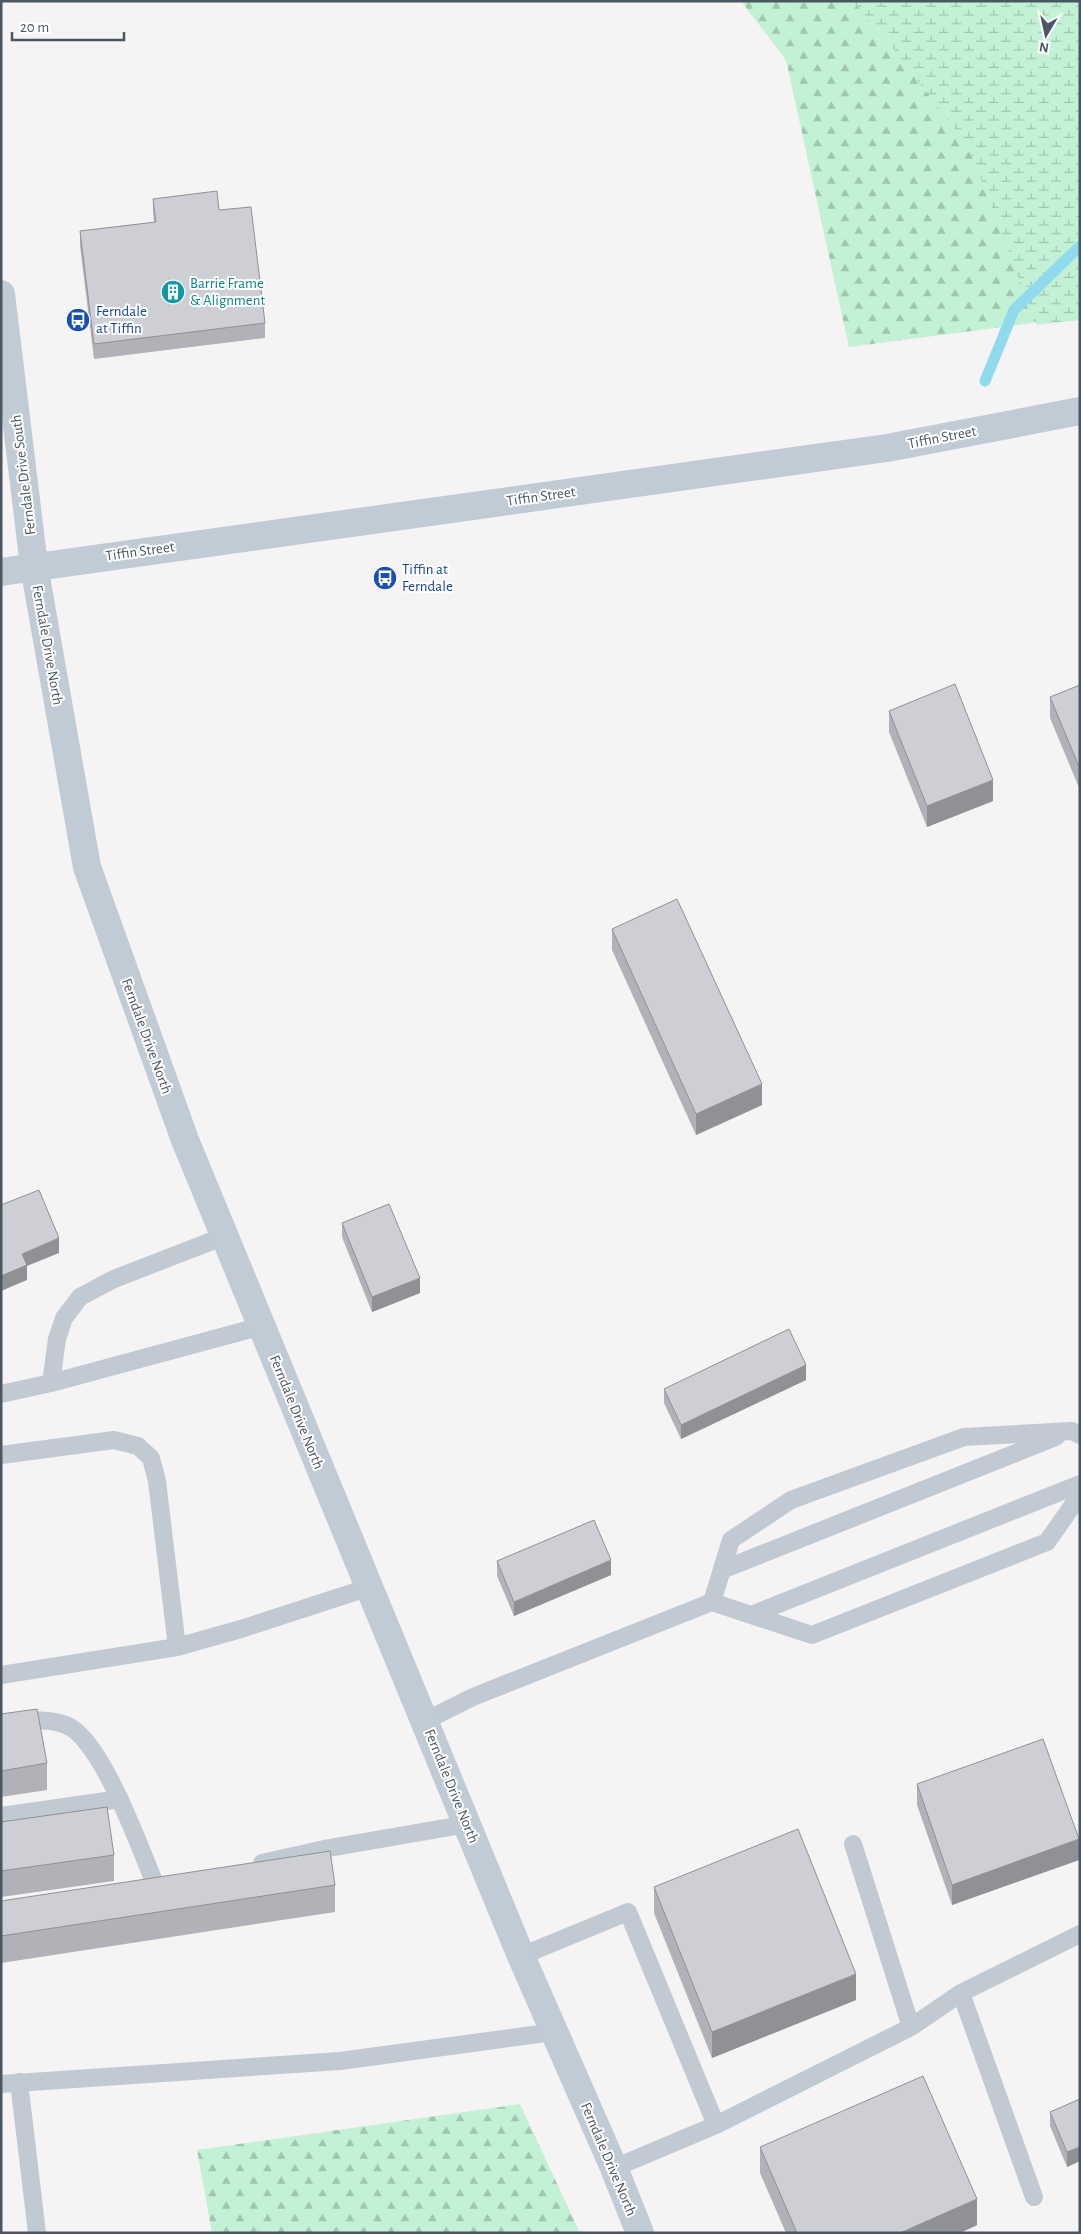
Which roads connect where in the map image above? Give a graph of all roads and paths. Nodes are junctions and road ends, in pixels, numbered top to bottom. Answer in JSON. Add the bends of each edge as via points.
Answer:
{"nodes":[{"id":1,"x":1,"y":294,"type":"edge"},
{"id":2,"x":1080,"y":411,"type":"edge"},
{"id":3,"x":34,"y":566,"type":"junction"},
{"id":4,"x":1,"y":572,"type":"edge"},
{"id":5,"x":224,"y":1236,"type":"junction"},
{"id":6,"x":262,"y":1326,"type":"junction"},
{"id":7,"x":51,"y":1383,"type":"junction"},
{"id":8,"x":1,"y":1394,"type":"edge"},
{"id":9,"x":1076,"y":1433,"type":"edge"},
{"id":10,"x":1,"y":1455,"type":"edge"},
{"id":11,"x":1080,"y":1484,"type":"edge"},
{"id":12,"x":1080,"y":1495,"type":"edge"},
{"id":13,"x":722,"y":1570,"type":"junction"},
{"id":14,"x":370,"y":1587,"type":"junction"},
{"id":15,"x":712,"y":1602,"type":"junction"},
{"id":16,"x":751,"y":1615,"type":"junction"},
{"id":17,"x":177,"y":1647,"type":"junction"},
{"id":18,"x":1,"y":1675,"type":"edge"},
{"id":19,"x":426,"y":1721,"type":"junction"},
{"id":20,"x":1,"y":1724,"type":"edge"},
{"id":21,"x":120,"y":1799,"type":"junction"},
{"id":22,"x":1,"y":1816,"type":"edge"},
{"id":23,"x":468,"y":1824,"type":"junction"},
{"id":24,"x":853,"y":1844,"type":"dead end"},
{"id":25,"x":242,"y":1867,"type":"edge"},
{"id":26,"x":175,"y":1881,"type":"edge"},
{"id":27,"x":1080,"y":1934,"type":"edge"},
{"id":28,"x":521,"y":1956,"type":"junction"},
{"id":29,"x":961,"y":1993,"type":"junction"},
{"id":30,"x":911,"y":2027,"type":"junction"},
{"id":31,"x":554,"y":2032,"type":"junction"},
{"id":32,"x":19,"y":2082,"type":"junction"},
{"id":33,"x":1,"y":2084,"type":"edge"},
{"id":34,"x":716,"y":2125,"type":"junction"},
{"id":35,"x":614,"y":2168,"type":"junction"},
{"id":36,"x":1034,"y":2196,"type":"dead end"},
{"id":37,"x":37,"y":2233,"type":"edge"},
{"id":38,"x":640,"y":2233,"type":"edge"}],
"edges":[{"from":1,"to":3,"type":"main road","name":"Ferndale Drive South"},
{"from":2,"to":3,"type":"main road","name":"Tiffin Street","via":[[887,448]]},
{"from":3,"to":4,"type":"main road","name":"Tiffin Street"},
{"from":3,"to":5,"type":"main road","name":"Ferndale Drive North","via":[[87,867],[185,1140]]},
{"from":5,"to":6,"type":"main road","name":"Ferndale Drive North"},
{"from":5,"to":7,"type":"lane","via":[[114,1279],[80,1297],[64,1318],[57,1339]]},
{"from":6,"to":7,"type":"lane"},
{"from":6,"to":14,"type":"main road","name":"Ferndale Drive North"},
{"from":7,"to":8,"type":"lane"},
{"from":9,"to":13,"type":"lane"},
{"from":9,"to":13,"type":"lane","via":[[964,1438],[790,1500],[731,1540]]},
{"from":10,"to":17,"type":"lane","via":[[114,1440],[138,1446],[151,1458],[157,1481]]},
{"from":11,"to":16,"type":"lane"},
{"from":12,"to":16,"type":"lane","via":[[1047,1542],[812,1635]]},
{"from":13,"to":15,"type":"lane"},
{"from":14,"to":17,"type":"lane"},
{"from":14,"to":19,"type":"main road","name":"Ferndale Drive North"},
{"from":15,"to":16,"type":"lane"},
{"from":15,"to":19,"type":"lane","via":[[473,1697]]},
{"from":17,"to":18,"type":"lane"},
{"from":19,"to":23,"type":"main road","name":"Ferndale Drive North"},
{"from":20,"to":21,"type":"lane","via":[[40,1720],[67,1725],[93,1748]]},
{"from":21,"to":22,"type":"lane"},
{"from":21,"to":26,"type":"lane","via":[[147,1888]]},
{"from":23,"to":25,"type":"lane"},
{"from":23,"to":28,"type":"main road","name":"Ferndale Drive North"},
{"from":24,"to":30,"type":"lane"},
{"from":27,"to":29,"type":"lane"},
{"from":28,"to":31,"type":"main road","name":"Ferndale Drive North"},
{"from":28,"to":34,"type":"lane","via":[[628,1912]]},
{"from":29,"to":30,"type":"lane"},
{"from":29,"to":36,"type":"lane"},
{"from":30,"to":34,"type":"lane"},
{"from":31,"to":32,"type":"lane","via":[[340,2061]]},
{"from":31,"to":35,"type":"main road","name":"Ferndale Drive North"},
{"from":32,"to":33,"type":"lane"},
{"from":32,"to":37,"type":"lane"},
{"from":34,"to":35,"type":"lane"},
{"from":35,"to":38,"type":"main road","name":"Ferndale Drive North"}]}
